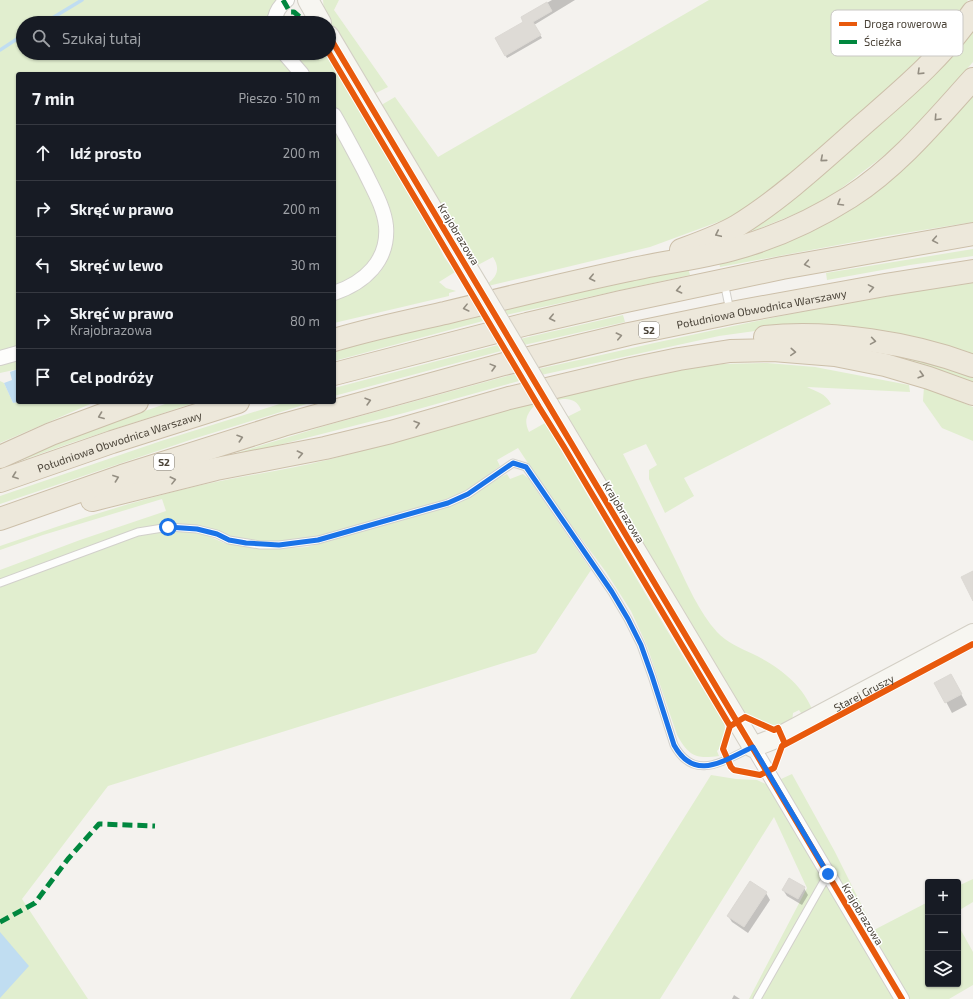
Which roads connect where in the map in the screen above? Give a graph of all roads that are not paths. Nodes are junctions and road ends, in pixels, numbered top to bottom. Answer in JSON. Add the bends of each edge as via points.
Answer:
{"nodes":[{"id":1,"x":287,"y":0,"type":"edge"},
{"id":2,"x":308,"y":0,"type":"edge"},
{"id":3,"x":973,"y":12,"type":"edge"},
{"id":4,"x":275,"y":16,"type":"edge"},
{"id":5,"x":318,"y":16,"type":"edge"},
{"id":6,"x":963,"y":26,"type":"edge"},
{"id":7,"x":336,"y":48,"type":"edge"},
{"id":8,"x":936,"y":56,"type":"edge"},
{"id":9,"x":290,"y":60,"type":"edge"},
{"id":10,"x":300,"y":72,"type":"edge"},
{"id":11,"x":973,"y":79,"type":"edge"},
{"id":12,"x":336,"y":119,"type":"edge"},
{"id":13,"x":973,"y":234,"type":"edge"},
{"id":14,"x":630,"y":269,"type":"junction"},
{"id":15,"x":973,"y":271,"type":"edge"},
{"id":16,"x":723,"y":280,"type":"junction"},
{"id":17,"x":336,"y":292,"type":"edge"},
{"id":18,"x":731,"y":313,"type":"junction"},
{"id":19,"x":336,"y":340,"type":"edge"},
{"id":20,"x":16,"y":354,"type":"edge"},
{"id":21,"x":0,"y":358,"type":"edge"},
{"id":22,"x":973,"y":366,"type":"edge"},
{"id":23,"x":336,"y":373,"type":"edge"},
{"id":24,"x":575,"y":382,"type":"junction"},
{"id":25,"x":973,"y":394,"type":"edge"},
{"id":26,"x":132,"y":404,"type":"edge"},
{"id":27,"x":232,"y":404,"type":"edge"},
{"id":28,"x":0,"y":457,"type":"edge"},
{"id":29,"x":0,"y":481,"type":"edge"},
{"id":30,"x":0,"y":519,"type":"edge"},
{"id":31,"x":0,"y":525,"type":"edge"},
{"id":32,"x":0,"y":583,"type":"edge"},
{"id":33,"x":973,"y":634,"type":"edge"},
{"id":34,"x":753,"y":747,"type":"junction"},
{"id":35,"x":828,"y":874,"type":"junction"},
{"id":36,"x":757,"y":999,"type":"edge"},
{"id":37,"x":902,"y":999,"type":"edge"}],
"edges":[{"from":1,"to":4,"type":"street","via":[[280,5]]},
{"from":2,"to":5,"type":"street"},
{"from":3,"to":6,"type":"highway","one_way":true},
{"from":7,"to":34,"type":"street","name":"Krajobrazowa","bridge":true},
{"from":8,"to":14,"type":"highway","one_way":true,"via":[[895,96],[774,200],[736,226],[695,245]]},
{"from":9,"to":10,"type":"street"},
{"from":11,"to":14,"type":"highway","one_way":true,"via":[[911,146],[879,176],[818,216],[743,246]]},
{"from":12,"to":17,"type":"street","via":[[378,200],[386,226],[384,249],[380,260],[363,279]]},
{"from":13,"to":16,"type":"highway","one_way":true},
{"from":14,"to":19,"type":"highway","one_way":true},
{"from":18,"to":15,"type":"highway","name":"Południowa Obwodnica Warszawy","number":"S2","one_way":true},
{"from":16,"to":18,"type":"lane"},
{"from":16,"to":23,"type":"highway","one_way":true,"via":[[527,324]]},
{"from":30,"to":18,"type":"highway","name":"Południowa Obwodnica Warszawy","number":"S2","one_way":true,"via":[[129,474],[283,425],[417,387],[564,349]]},
{"from":20,"to":21,"type":"street"},
{"from":24,"to":22,"type":"highway","one_way":true,"via":[[685,350],[768,337],[835,337],[873,341]]},
{"from":24,"to":25,"type":"highway","one_way":true,"via":[[679,359],[730,351],[774,350],[835,355],[885,365]]},
{"from":31,"to":24,"type":"highway","one_way":true,"via":[[216,469],[325,448],[391,432],[453,413]]},
{"from":26,"to":28,"type":"highway","one_way":true},
{"from":27,"to":29,"type":"highway","name":"Południowa Obwodnica Warszawy","one_way":true},
{"from":32,"to":34,"type":"lane","via":[[138,532],[168,527],[197,529],[229,540],[260,545],[318,540],[453,502],[513,463],[526,467],[628,619],[648,663],[674,745],[679,753],[686,761],[704,766],[716,764]]},
{"from":33,"to":34,"type":"street","name":"Starej Gruszy","via":[[781,736]]},
{"from":34,"to":35,"type":"street","name":"Krajobrazowa"},
{"from":35,"to":36,"type":"lane"},
{"from":35,"to":37,"type":"street","name":"Krajobrazowa"}]}
